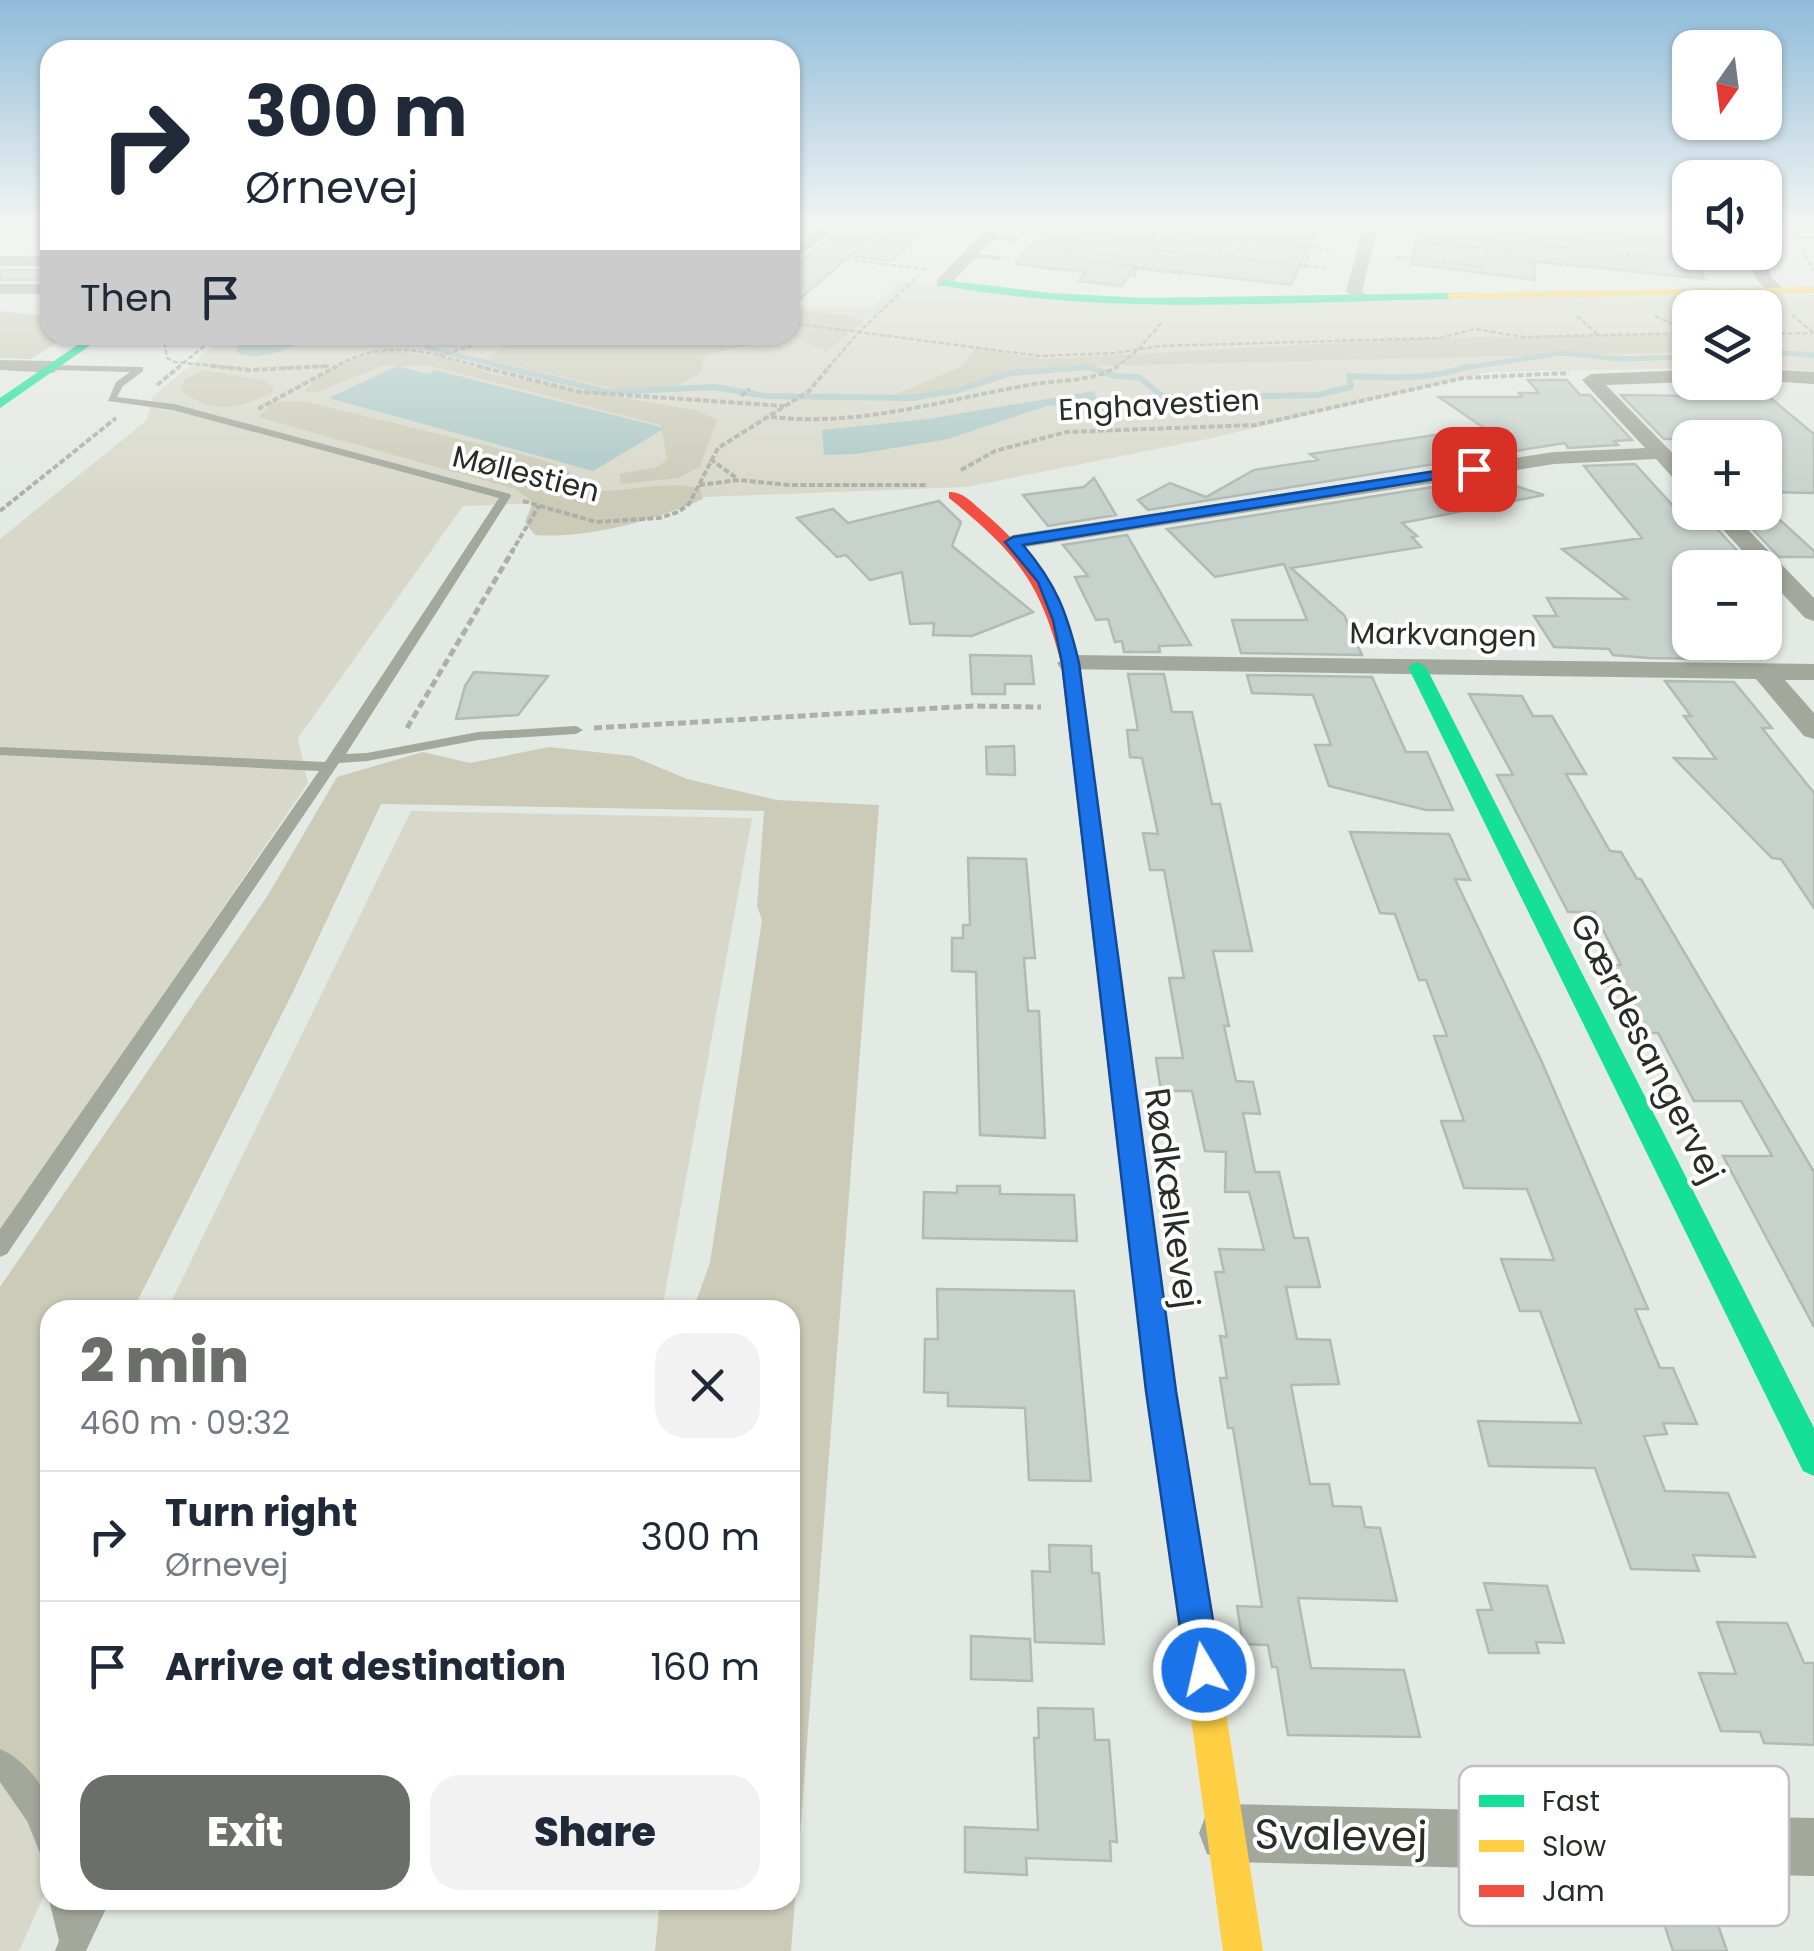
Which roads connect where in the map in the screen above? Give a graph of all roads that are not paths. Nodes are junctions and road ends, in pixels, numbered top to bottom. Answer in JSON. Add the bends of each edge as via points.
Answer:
{"nodes":[{"id":1,"x":85,"y":345,"type":"edge"},
{"id":2,"x":0,"y":365,"type":"edge"},
{"id":3,"x":53,"y":367,"type":"junction"},
{"id":4,"x":1782,"y":375,"type":"edge"},
{"id":5,"x":1812,"y":376,"type":"edge"},
{"id":6,"x":1672,"y":377,"type":"edge"},
{"id":7,"x":0,"y":404,"type":"edge"},
{"id":8,"x":1661,"y":453,"type":"junction"},
{"id":9,"x":1672,"y":464,"type":"edge"},
{"id":10,"x":950,"y":485,"type":"road end"},
{"id":11,"x":1735,"y":530,"type":"edge"},
{"id":12,"x":1013,"y":542,"type":"junction"},
{"id":13,"x":1814,"y":613,"type":"edge"},
{"id":14,"x":1070,"y":663,"type":"junction"},
{"id":15,"x":1416,"y":667,"type":"junction"},
{"id":16,"x":1764,"y":672,"type":"junction"},
{"id":17,"x":1814,"y":672,"type":"edge"},
{"id":18,"x":576,"y":730,"type":"road end"},
{"id":19,"x":1814,"y":730,"type":"edge"},
{"id":20,"x":0,"y":751,"type":"edge"},
{"id":21,"x":332,"y":763,"type":"junction"},
{"id":22,"x":0,"y":1247,"type":"edge"},
{"id":23,"x":1814,"y":1460,"type":"edge"},
{"id":24,"x":0,"y":1763,"type":"edge"},
{"id":25,"x":40,"y":1818,"type":"edge"},
{"id":26,"x":1228,"y":1833,"type":"junction"},
{"id":27,"x":1459,"y":1839,"type":"edge"},
{"id":28,"x":1789,"y":1846,"type":"edge"},
{"id":29,"x":1814,"y":1847,"type":"edge"},
{"id":30,"x":66,"y":1910,"type":"edge"},
{"id":31,"x":89,"y":1910,"type":"edge"},
{"id":32,"x":72,"y":1946,"type":"edge"},
{"id":33,"x":1243,"y":1951,"type":"edge"}],
"edges":[{"from":1,"to":3,"type":"street"},
{"from":2,"to":3,"type":"street"},
{"from":3,"to":7,"type":"street"},
{"from":3,"to":21,"type":"lane","name":"Møllestien","via":[[140,369],[112,398],[174,407],[506,496]]},
{"from":4,"to":5,"type":"street"},
{"from":6,"to":8,"type":"street","via":[[1592,380]]},
{"from":8,"to":9,"type":"street"},
{"from":8,"to":12,"type":"street","via":[[1554,458]]},
{"from":10,"to":12,"type":"street","name":"Rødkælkevej"},
{"from":11,"to":13,"type":"street"},
{"from":12,"to":14,"type":"street","name":"Rødkælkevej","via":[[1045,581]]},
{"from":14,"to":15,"type":"street","name":"Markvangen"},
{"from":14,"to":26,"type":"street","name":"Rødkælkevej","via":[[1161,1391]]},
{"from":15,"to":16,"type":"street","name":"Markvangen"},
{"from":15,"to":23,"type":"street","name":"Gærdesangervej"},
{"from":16,"to":17,"type":"street","name":"Markvangen"},
{"from":16,"to":19,"type":"street"},
{"from":18,"to":21,"type":"lane","via":[[478,736]]},
{"from":20,"to":21,"type":"lane"},
{"from":21,"to":22,"type":"lane"},
{"from":24,"to":25,"type":"lane"},
{"from":26,"to":27,"type":"street","name":"Svalevej"},
{"from":26,"to":33,"type":"street","name":"Rødkælkevej"},
{"from":28,"to":29,"type":"street","name":"Svalevej"},
{"from":30,"to":32,"type":"lane"},
{"from":31,"to":32,"type":"lane"}]}
